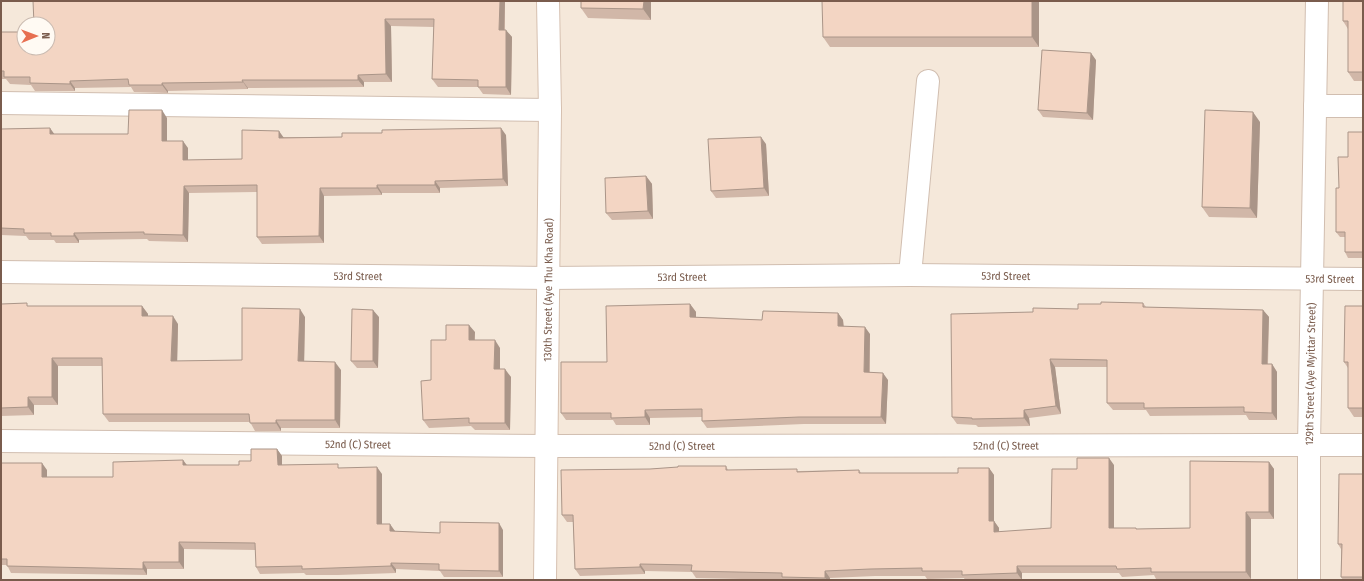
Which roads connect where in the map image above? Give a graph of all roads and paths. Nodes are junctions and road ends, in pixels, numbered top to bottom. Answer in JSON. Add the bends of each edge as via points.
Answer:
{"nodes":[{"id":1,"x":548,"y":1,"type":"edge"},
{"id":2,"x":1317,"y":1,"type":"edge"},
{"id":3,"x":928,"y":82,"type":"dead end"},
{"id":4,"x":1,"y":103,"type":"edge"},
{"id":5,"x":1315,"y":106,"type":"junction"},
{"id":6,"x":1363,"y":106,"type":"edge"},
{"id":7,"x":550,"y":110,"type":"junction"},
{"id":8,"x":1,"y":272,"type":"edge"},
{"id":9,"x":910,"y":275,"type":"junction"},
{"id":10,"x":547,"y":278,"type":"junction"},
{"id":11,"x":1312,"y":279,"type":"junction"},
{"id":12,"x":1363,"y":279,"type":"edge"},
{"id":13,"x":1,"y":441,"type":"edge"},
{"id":14,"x":1309,"y":445,"type":"junction"},
{"id":15,"x":1363,"y":445,"type":"edge"},
{"id":16,"x":547,"y":446,"type":"junction"},
{"id":17,"x":545,"y":580,"type":"edge"},
{"id":18,"x":1309,"y":580,"type":"edge"}],
"edges":[{"from":1,"to":7,"type":"street","name":"130th Street (Aye Thu Kha Road)"},
{"from":2,"to":5,"type":"street","name":"129th Street (Aye Myittar Street)"},
{"from":3,"to":9,"type":"street"},
{"from":4,"to":7,"type":"street"},
{"from":5,"to":6,"type":"street"},
{"from":5,"to":11,"type":"street","name":"129th Street (Aye Myittar Street)"},
{"from":7,"to":10,"type":"street","name":"130th Street (Aye Thu Kha Road)"},
{"from":8,"to":10,"type":"street","name":"53rd Street"},
{"from":9,"to":10,"type":"street","name":"53rd Street"},
{"from":9,"to":11,"type":"street","name":"53rd Street"},
{"from":10,"to":16,"type":"street","name":"130th Street (Aye Thu Kha Road)"},
{"from":11,"to":12,"type":"street","name":"53rd Street"},
{"from":11,"to":14,"type":"street","name":"129th Street (Aye Myittar Street)"},
{"from":13,"to":16,"type":"street","name":"52nd (C) Street"},
{"from":14,"to":15,"type":"street","name":"52nd (C) Street"},
{"from":14,"to":16,"type":"street","name":"52nd (C) Street"},
{"from":14,"to":18,"type":"street","name":"129th Street (Aye Myittar Street)"},
{"from":16,"to":17,"type":"street","name":"130th Street (Aye Thu Kha Road)"}]}
